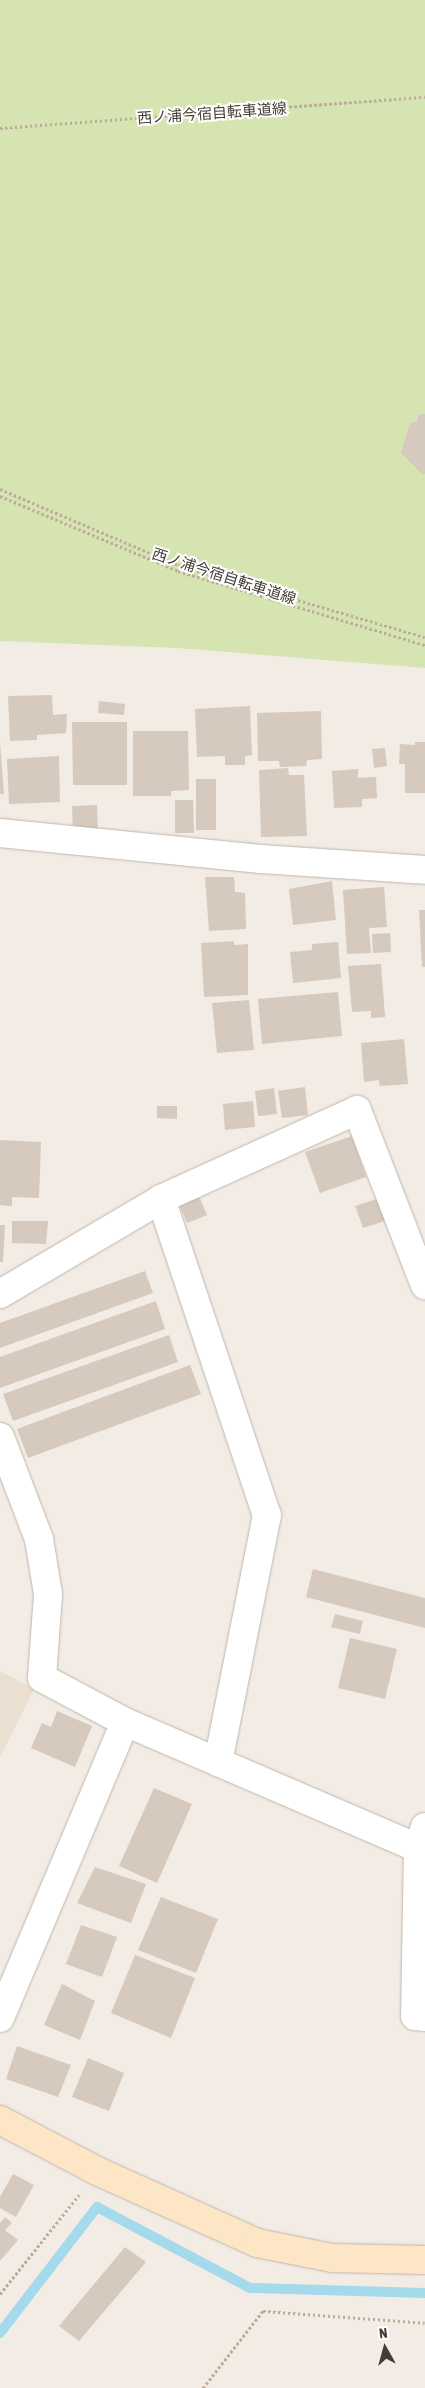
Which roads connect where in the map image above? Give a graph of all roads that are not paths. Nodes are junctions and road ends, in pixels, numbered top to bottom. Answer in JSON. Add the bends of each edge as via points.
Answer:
{"nodes":[{"id":1,"x":0,"y":833,"type":"edge"},
{"id":2,"x":425,"y":870,"type":"edge"},
{"id":3,"x":161,"y":1199,"type":"junction"},
{"id":4,"x":425,"y":1285,"type":"edge"},
{"id":5,"x":0,"y":1294,"type":"edge"},
{"id":6,"x":0,"y":1437,"type":"edge"},
{"id":7,"x":125,"y":1722,"type":"junction"},
{"id":8,"x":218,"y":1762,"type":"junction"},
{"id":9,"x":422,"y":1837,"type":"edge"},
{"id":10,"x":425,"y":2017,"type":"edge"},
{"id":11,"x":0,"y":2018,"type":"edge"},
{"id":12,"x":0,"y":2120,"type":"edge"},
{"id":13,"x":425,"y":2260,"type":"edge"}],
"edges":[{"from":1,"to":2,"type":"street","via":[[242,857]]},
{"from":3,"to":4,"type":"street","via":[[357,1110]]},
{"from":3,"to":5,"type":"street"},
{"from":3,"to":8,"type":"street","via":[[268,1515]]},
{"from":6,"to":7,"type":"street","via":[[39,1539],[48,1594],[42,1678]]},
{"from":7,"to":8,"type":"street"},
{"from":7,"to":11,"type":"street"},
{"from":8,"to":9,"type":"street"},
{"from":9,"to":10,"type":"street","via":[[415,2016]]},
{"from":12,"to":13,"type":"street","via":[[97,2171],[257,2243],[332,2258]]}]}
